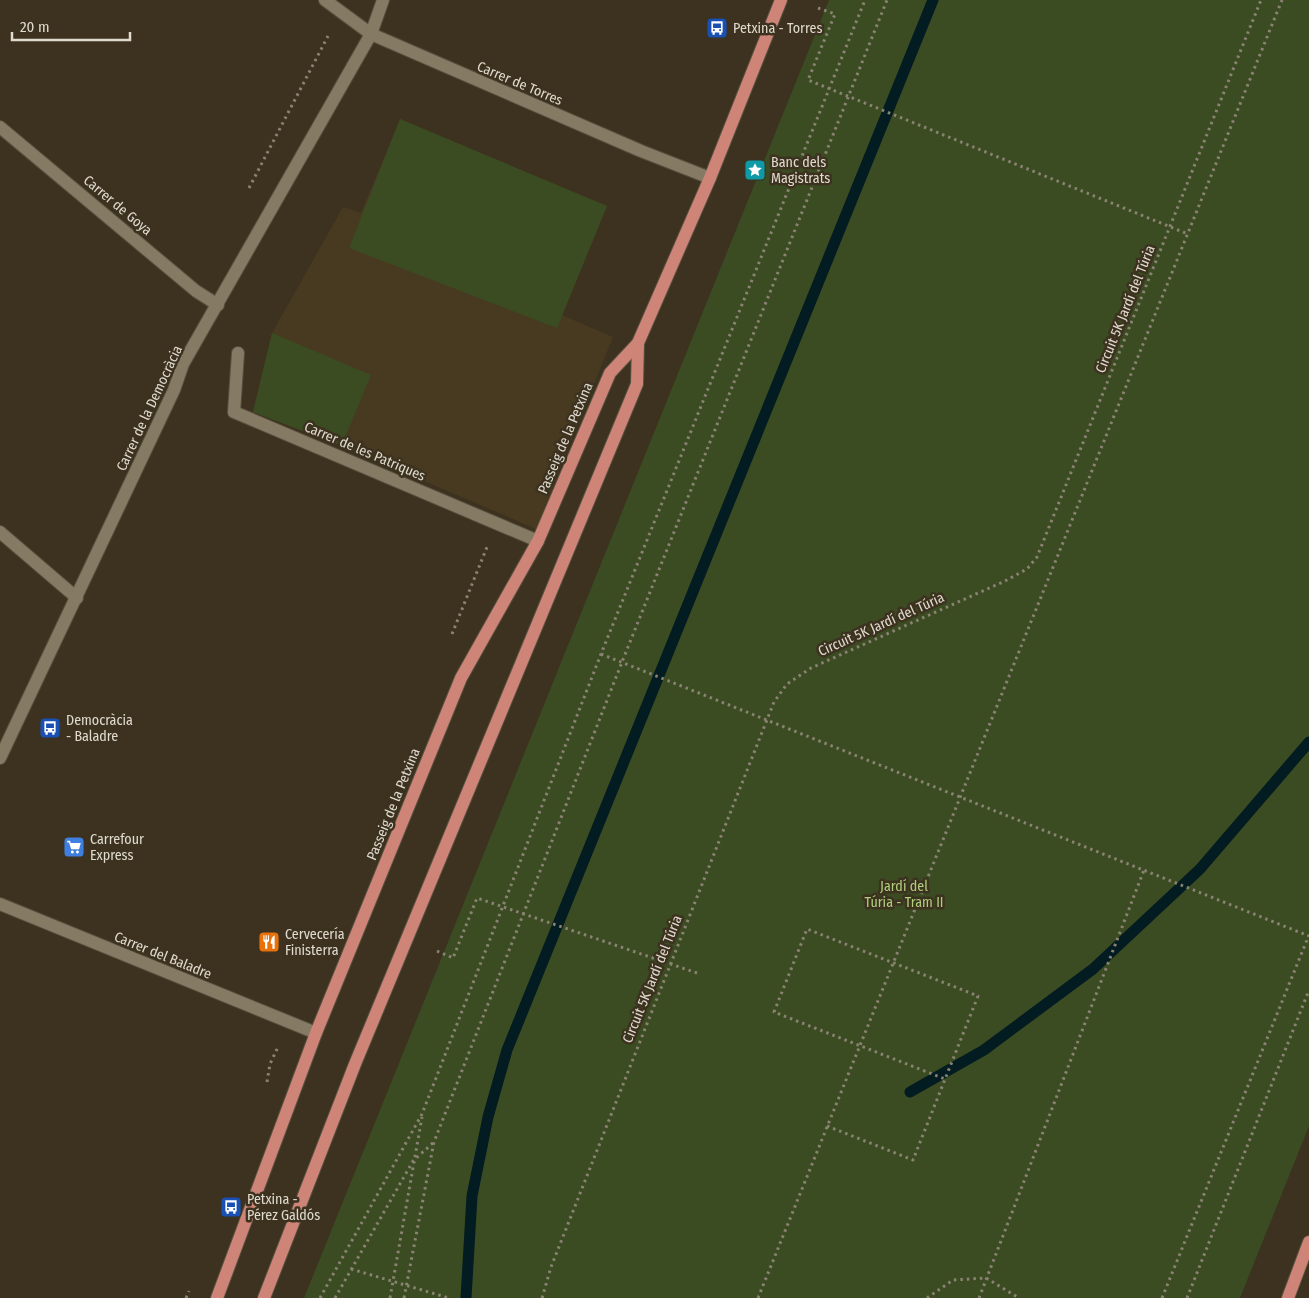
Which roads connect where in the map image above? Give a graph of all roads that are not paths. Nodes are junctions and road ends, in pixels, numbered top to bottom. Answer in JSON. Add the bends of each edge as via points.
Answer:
{"nodes":[{"id":1,"x":325,"y":0,"type":"edge"},
{"id":2,"x":383,"y":0,"type":"edge"},
{"id":3,"x":781,"y":0,"type":"edge"},
{"id":4,"x":371,"y":34,"type":"junction"},
{"id":5,"x":0,"y":127,"type":"edge"},
{"id":6,"x":710,"y":178,"type":"junction"},
{"id":7,"x":218,"y":305,"type":"junction"},
{"id":8,"x":638,"y":343,"type":"junction"},
{"id":9,"x":238,"y":353,"type":"dead end"},
{"id":10,"x":0,"y":532,"type":"edge"},
{"id":11,"x":538,"y":541,"type":"junction"},
{"id":12,"x":77,"y":598,"type":"junction"},
{"id":13,"x":0,"y":758,"type":"edge"},
{"id":14,"x":0,"y":904,"type":"edge"},
{"id":15,"x":316,"y":1033,"type":"junction"},
{"id":16,"x":1309,"y":1242,"type":"edge"},
{"id":17,"x":217,"y":1298,"type":"edge"},
{"id":18,"x":264,"y":1298,"type":"edge"},
{"id":19,"x":1288,"y":1298,"type":"edge"}],
"edges":[{"from":1,"to":4,"type":"street","name":"Carrer de Torres"},
{"from":2,"to":4,"type":"street","name":"Carrer de la Democràcia"},
{"from":3,"to":6,"type":"main road","name":"Passeig de la Petxina"},
{"from":4,"to":6,"type":"street","name":"Carrer de Torres"},
{"from":4,"to":7,"type":"street","name":"Carrer de la Democràcia"},
{"from":5,"to":7,"type":"street","name":"Carrer de Goya","via":[[196,291]]},
{"from":6,"to":8,"type":"main road","name":"Passeig de la Petxina"},
{"from":7,"to":12,"type":"street","name":"Carrer de la Democràcia","via":[[183,364],[174,390]]},
{"from":8,"to":11,"type":"main road","name":"Passeig de la Petxina","via":[[610,373]]},
{"from":8,"to":18,"type":"main road","name":"Passeig de la Petxina","via":[[637,384],[355,1064]]},
{"from":9,"to":11,"type":"street","name":"Carrer de les Patriques","via":[[234,412]]},
{"from":10,"to":12,"type":"street"},
{"from":11,"to":15,"type":"main road","name":"Passeig de la Petxina","via":[[461,678]]},
{"from":12,"to":13,"type":"street","name":"Carrer de la Democràcia"},
{"from":14,"to":15,"type":"street","name":"Carrer del Baladre"},
{"from":15,"to":17,"type":"main road","name":"Passeig de la Petxina"},
{"from":16,"to":19,"type":"main road"}]}
